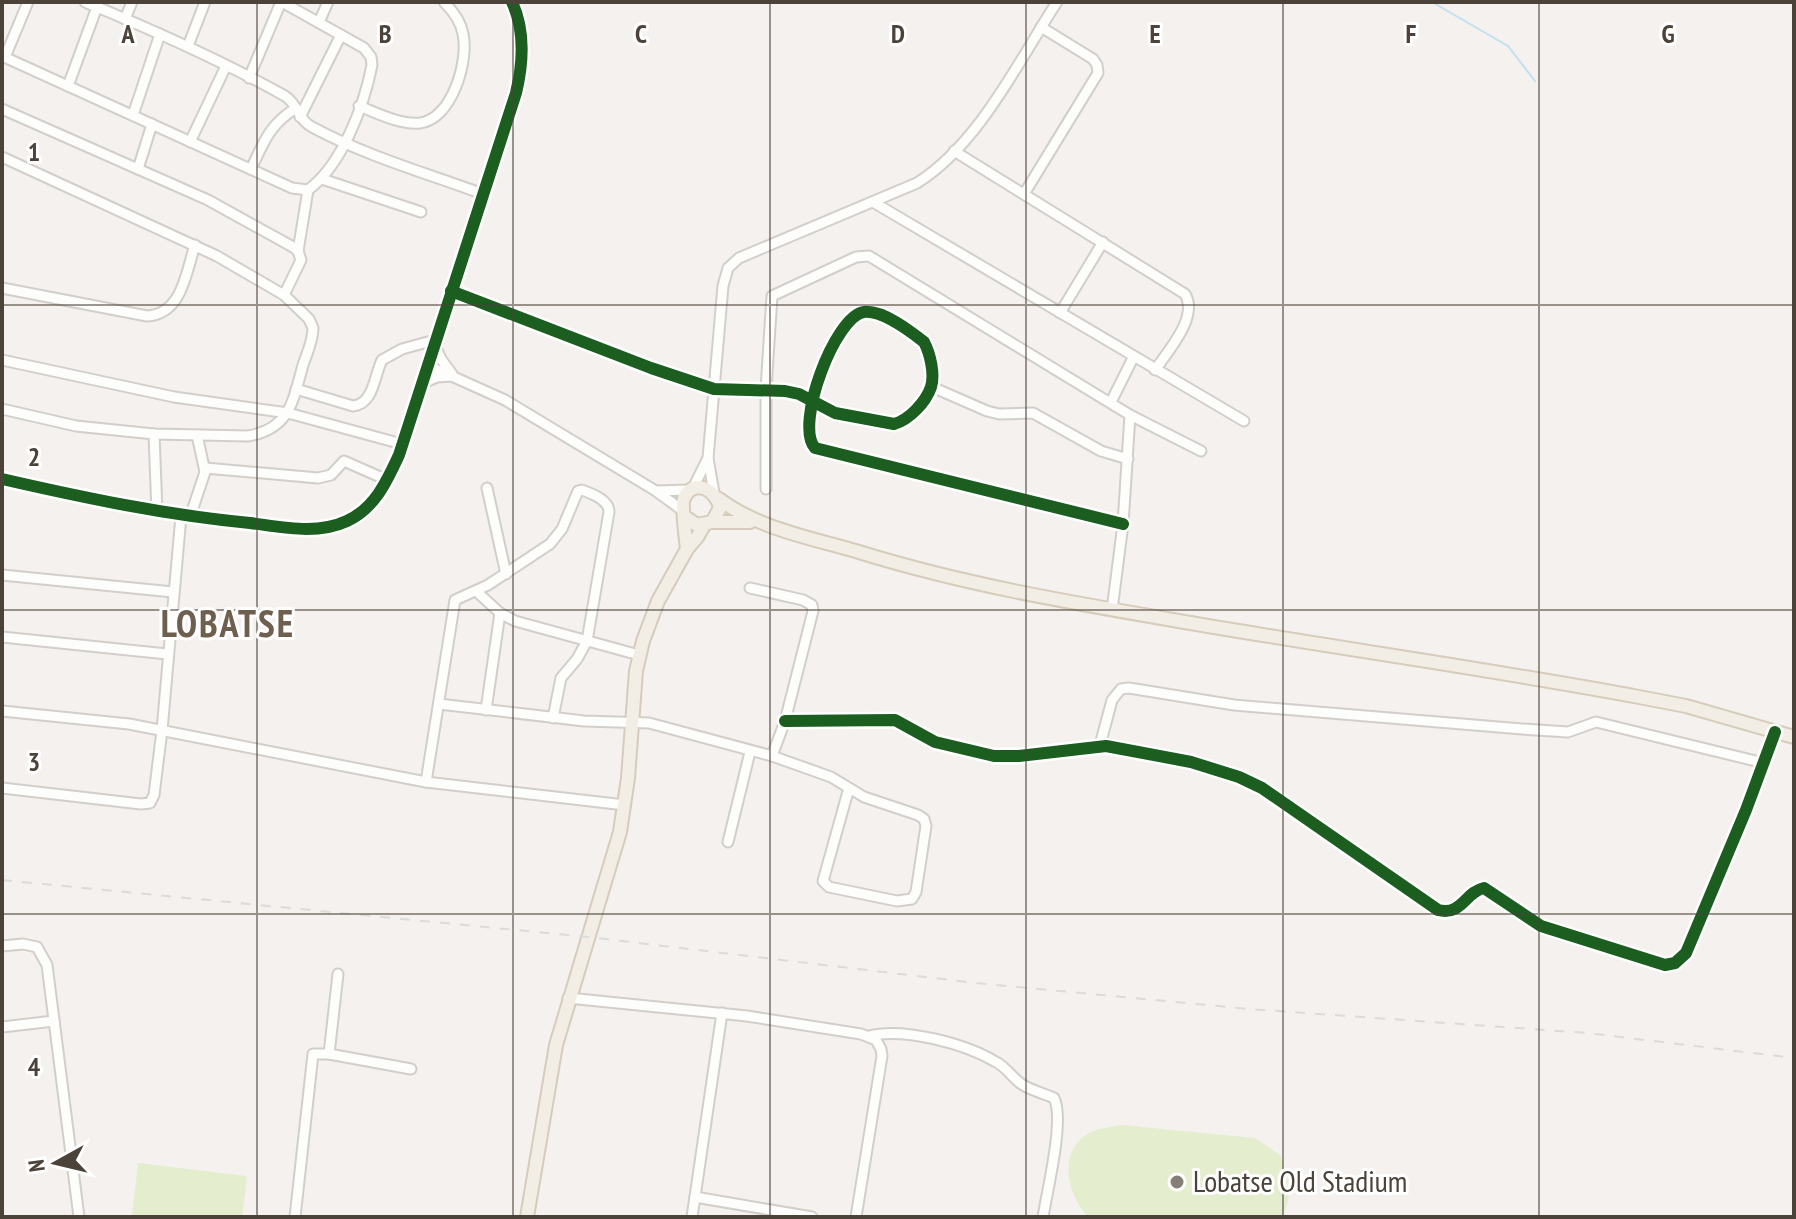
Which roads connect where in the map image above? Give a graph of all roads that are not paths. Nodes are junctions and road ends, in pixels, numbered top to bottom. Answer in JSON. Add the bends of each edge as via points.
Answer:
{"nodes":[{"id":1,"x":28,"y":2,"type":"edge"},
{"id":2,"x":85,"y":2,"type":"edge"},
{"id":3,"x":132,"y":2,"type":"edge"},
{"id":4,"x":205,"y":2,"type":"edge"},
{"id":5,"x":282,"y":2,"type":"edge"},
{"id":6,"x":328,"y":2,"type":"edge"},
{"id":7,"x":444,"y":2,"type":"edge"},
{"id":8,"x":512,"y":2,"type":"edge"},
{"id":9,"x":1057,"y":2,"type":"edge"},
{"id":10,"x":97,"y":7,"type":"junction"},
{"id":11,"x":125,"y":19,"type":"junction"},
{"id":12,"x":319,"y":22,"type":"junction"},
{"id":13,"x":1041,"y":27,"type":"junction"},
{"id":14,"x":160,"y":34,"type":"junction"},
{"id":15,"x":341,"y":35,"type":"junction"},
{"id":16,"x":188,"y":46,"type":"junction"},
{"id":17,"x":4,"y":56,"type":"edge"},
{"id":18,"x":226,"y":66,"type":"junction"},
{"id":19,"x":249,"y":78,"type":"junction"},
{"id":20,"x":68,"y":86,"type":"junction"},
{"id":21,"x":359,"y":106,"type":"junction"},
{"id":22,"x":2,"y":109,"type":"edge"},
{"id":23,"x":298,"y":112,"type":"junction"},
{"id":24,"x":133,"y":115,"type":"junction"},
{"id":25,"x":152,"y":124,"type":"junction"},
{"id":26,"x":190,"y":142,"type":"junction"},
{"id":27,"x":345,"y":143,"type":"junction"},
{"id":28,"x":954,"y":151,"type":"junction"},
{"id":29,"x":2,"y":157,"type":"edge"},
{"id":30,"x":138,"y":169,"type":"junction"},
{"id":31,"x":251,"y":169,"type":"junction"},
{"id":32,"x":322,"y":179,"type":"junction"},
{"id":33,"x":308,"y":190,"type":"junction"},
{"id":34,"x":483,"y":194,"type":"junction"},
{"id":35,"x":1024,"y":194,"type":"junction"},
{"id":36,"x":873,"y":202,"type":"junction"},
{"id":37,"x":421,"y":212,"type":"dead end"},
{"id":38,"x":1103,"y":242,"type":"junction"},
{"id":39,"x":195,"y":245,"type":"junction"},
{"id":40,"x":298,"y":251,"type":"junction"},
{"id":41,"x":3,"y":291,"type":"edge"},
{"id":42,"x":451,"y":291,"type":"junction"},
{"id":43,"x":284,"y":295,"type":"junction"},
{"id":44,"x":1060,"y":313,"type":"junction"},
{"id":45,"x":435,"y":340,"type":"junction"},
{"id":46,"x":1133,"y":358,"type":"junction"},
{"id":47,"x":2,"y":360,"type":"edge"},
{"id":48,"x":427,"y":365,"type":"junction"},
{"id":49,"x":1155,"y":370,"type":"junction"},
{"id":50,"x":454,"y":376,"type":"junction"},
{"id":51,"x":421,"y":384,"type":"junction"},
{"id":52,"x":932,"y":387,"type":"junction"},
{"id":53,"x":296,"y":389,"type":"junction"},
{"id":54,"x":714,"y":389,"type":"junction"},
{"id":55,"x":766,"y":389,"type":"junction"},
{"id":56,"x":811,"y":400,"type":"junction"},
{"id":57,"x":1111,"y":402,"type":"junction"},
{"id":58,"x":2,"y":409,"type":"edge"},
{"id":59,"x":288,"y":413,"type":"junction"},
{"id":60,"x":1130,"y":415,"type":"junction"},
{"id":61,"x":1244,"y":421,"type":"dead end"},
{"id":62,"x":154,"y":434,"type":"junction"},
{"id":63,"x":197,"y":435,"type":"junction"},
{"id":64,"x":402,"y":444,"type":"junction"},
{"id":65,"x":1201,"y":451,"type":"dead end"},
{"id":66,"x":708,"y":458,"type":"junction"},
{"id":67,"x":1128,"y":459,"type":"junction"},
{"id":68,"x":205,"y":468,"type":"junction"},
{"id":69,"x":2,"y":479,"type":"edge"},
{"id":70,"x":387,"y":480,"type":"junction"},
{"id":71,"x":487,"y":488,"type":"dead end"},
{"id":72,"x":766,"y":489,"type":"dead end"},
{"id":73,"x":692,"y":490,"type":"junction"},
{"id":74,"x":656,"y":491,"type":"junction"},
{"id":75,"x":716,"y":496,"type":"junction"},
{"id":76,"x":157,"y":512,"type":"junction"},
{"id":77,"x":684,"y":514,"type":"junction"},
{"id":78,"x":186,"y":516,"type":"junction"},
{"id":79,"x":757,"y":522,"type":"junction"},
{"id":80,"x":708,"y":524,"type":"junction"},
{"id":81,"x":1123,"y":524,"type":"junction"},
{"id":82,"x":687,"y":549,"type":"junction"},
{"id":83,"x":506,"y":574,"type":"junction"},
{"id":84,"x":2,"y":575,"type":"edge"},
{"id":85,"x":750,"y":588,"type":"dead end"},
{"id":86,"x":476,"y":591,"type":"junction"},
{"id":87,"x":173,"y":592,"type":"junction"},
{"id":88,"x":1112,"y":610,"type":"junction"},
{"id":89,"x":500,"y":613,"type":"junction"},
{"id":90,"x":2,"y":637,"type":"edge"},
{"id":91,"x":587,"y":641,"type":"junction"},
{"id":92,"x":167,"y":654,"type":"junction"},
{"id":93,"x":639,"y":655,"type":"junction"},
{"id":94,"x":439,"y":704,"type":"junction"},
{"id":95,"x":486,"y":710,"type":"junction"},
{"id":96,"x":2,"y":711,"type":"edge"},
{"id":97,"x":553,"y":718,"type":"junction"},
{"id":98,"x":785,"y":721,"type":"junction"},
{"id":99,"x":632,"y":723,"type":"junction"},
{"id":100,"x":162,"y":730,"type":"junction"},
{"id":101,"x":1775,"y":732,"type":"junction"},
{"id":102,"x":1794,"y":737,"type":"edge"},
{"id":103,"x":1100,"y":745,"type":"junction"},
{"id":104,"x":750,"y":752,"type":"junction"},
{"id":105,"x":772,"y":756,"type":"junction"},
{"id":106,"x":1764,"y":763,"type":"junction"},
{"id":107,"x":426,"y":782,"type":"junction"},
{"id":108,"x":2,"y":788,"type":"edge"},
{"id":109,"x":849,"y":788,"type":"junction"},
{"id":110,"x":625,"y":805,"type":"junction"},
{"id":111,"x":728,"y":842,"type":"dead end"},
{"id":112,"x":2,"y":946,"type":"edge"},
{"id":113,"x":338,"y":974,"type":"dead end"},
{"id":114,"x":568,"y":998,"type":"junction"},
{"id":115,"x":722,"y":1013,"type":"junction"},
{"id":116,"x":54,"y":1021,"type":"junction"},
{"id":117,"x":2,"y":1027,"type":"edge"},
{"id":118,"x":869,"y":1036,"type":"junction"},
{"id":119,"x":329,"y":1054,"type":"junction"},
{"id":120,"x":411,"y":1069,"type":"dead end"},
{"id":121,"x":695,"y":1197,"type":"junction"},
{"id":122,"x":79,"y":1217,"type":"edge"},
{"id":123,"x":295,"y":1217,"type":"edge"},
{"id":124,"x":527,"y":1217,"type":"edge"},
{"id":125,"x":692,"y":1217,"type":"edge"},
{"id":126,"x":812,"y":1217,"type":"edge"},
{"id":127,"x":856,"y":1217,"type":"edge"},
{"id":128,"x":1043,"y":1217,"type":"edge"}],
"edges":[{"from":1,"to":17,"type":"street"},
{"from":2,"to":10,"type":"street"},
{"from":3,"to":11,"type":"street"},
{"from":4,"to":16,"type":"street"},
{"from":5,"to":12,"type":"street"},
{"from":5,"to":19,"type":"street"},
{"from":6,"to":12,"type":"street"},
{"from":7,"to":21,"type":"street","via":[[460,24],[464,45],[452,99],[444,109],[422,123]]},
{"from":8,"to":34,"type":"street","via":[[522,45],[520,76]]},
{"from":9,"to":13,"type":"street"},
{"from":10,"to":11,"type":"street"},
{"from":10,"to":20,"type":"street"},
{"from":11,"to":14,"type":"street"},
{"from":12,"to":15,"type":"street"},
{"from":13,"to":28,"type":"street","via":[[992,106]]},
{"from":13,"to":35,"type":"street","via":[[1093,59],[1098,73]]},
{"from":14,"to":16,"type":"street"},
{"from":14,"to":24,"type":"street"},
{"from":15,"to":21,"type":"street","via":[[371,57]]},
{"from":15,"to":23,"type":"street"},
{"from":16,"to":18,"type":"street"},
{"from":17,"to":20,"type":"street"},
{"from":18,"to":19,"type":"street"},
{"from":18,"to":26,"type":"street"},
{"from":19,"to":23,"type":"street","via":[[288,98]]},
{"from":20,"to":24,"type":"street"},
{"from":21,"to":27,"type":"street"},
{"from":22,"to":30,"type":"street"},
{"from":23,"to":27,"type":"street","via":[[307,125]]},
{"from":23,"to":31,"type":"street","via":[[271,128]]},
{"from":24,"to":25,"type":"street"},
{"from":25,"to":26,"type":"street"},
{"from":25,"to":30,"type":"street"},
{"from":26,"to":31,"type":"street"},
{"from":27,"to":32,"type":"street"},
{"from":27,"to":34,"type":"street"},
{"from":28,"to":35,"type":"street"},
{"from":28,"to":36,"type":"street","via":[[917,183]]},
{"from":29,"to":39,"type":"street"},
{"from":30,"to":40,"type":"street","via":[[208,200]]},
{"from":31,"to":33,"type":"street"},
{"from":32,"to":33,"type":"street"},
{"from":32,"to":37,"type":"street"},
{"from":33,"to":40,"type":"street"},
{"from":34,"to":42,"type":"street"},
{"from":35,"to":38,"type":"street"},
{"from":36,"to":44,"type":"street"},
{"from":36,"to":54,"type":"street","via":[[732,262],[723,286]]},
{"from":38,"to":44,"type":"street"},
{"from":38,"to":49,"type":"street","via":[[1188,298],[1186,321]]},
{"from":39,"to":41,"type":"street","via":[[180,292],[157,316]]},
{"from":39,"to":43,"type":"street"},
{"from":40,"to":43,"type":"street","via":[[300,264]]},
{"from":42,"to":45,"type":"street"},
{"from":42,"to":54,"type":"street"},
{"from":43,"to":53,"type":"street","via":[[313,328]]},
{"from":44,"to":46,"type":"street"},
{"from":45,"to":48,"type":"street"},
{"from":45,"to":50,"type":"street"},
{"from":45,"to":53,"type":"street","via":[[382,360],[361,405]]},
{"from":46,"to":49,"type":"street"},
{"from":46,"to":57,"type":"street"},
{"from":47,"to":59,"type":"street","via":[[174,397]]},
{"from":48,"to":50,"type":"street"},
{"from":48,"to":51,"type":"street"},
{"from":49,"to":61,"type":"street"},
{"from":50,"to":51,"type":"street"},
{"from":50,"to":74,"type":"street","via":[[505,400]]},
{"from":51,"to":64,"type":"street"},
{"from":52,"to":56,"type":"street","via":[[916,409],[894,424],[835,413]]},
{"from":52,"to":56,"type":"street","via":[[924,342],[866,312],[849,321]]},
{"from":52,"to":67,"type":"street","via":[[987,411],[1033,413],[1101,451]]},
{"from":53,"to":59,"type":"street"},
{"from":54,"to":55,"type":"street"},
{"from":54,"to":66,"type":"street"},
{"from":55,"to":56,"type":"street"},
{"from":55,"to":57,"type":"street","via":[[772,296],[865,255]]},
{"from":55,"to":72,"type":"street"},
{"from":56,"to":81,"type":"street","via":[[809,439],[820,451]]},
{"from":57,"to":60,"type":"street"},
{"from":58,"to":62,"type":"street","via":[[76,426]]},
{"from":59,"to":63,"type":"street","via":[[262,433]]},
{"from":59,"to":64,"type":"street"},
{"from":60,"to":65,"type":"street"},
{"from":60,"to":67,"type":"street"},
{"from":62,"to":63,"type":"street"},
{"from":62,"to":76,"type":"street"},
{"from":63,"to":68,"type":"street"},
{"from":64,"to":70,"type":"street"},
{"from":66,"to":73,"type":"street"},
{"from":66,"to":75,"type":"street"},
{"from":67,"to":81,"type":"street"},
{"from":68,"to":70,"type":"street","via":[[318,478],[331,475],[344,461]]},
{"from":68,"to":78,"type":"street"},
{"from":69,"to":76,"type":"street"},
{"from":70,"to":78,"type":"street","via":[[362,513],[321,528]]},
{"from":71,"to":83,"type":"street"},
{"from":73,"to":74,"type":"street"},
{"from":73,"to":75,"type":"main road","via":[[701,487]]},
{"from":73,"to":77,"type":"main road","via":[[685,496]]},
{"from":74,"to":77,"type":"street"},
{"from":75,"to":79,"type":"main road"},
{"from":75,"to":80,"type":"main road","via":[[720,508]]},
{"from":76,"to":78,"type":"street"},
{"from":77,"to":80,"type":"main road","via":[[690,522]]},
{"from":77,"to":82,"type":"main road"},
{"from":78,"to":87,"type":"street"},
{"from":79,"to":80,"type":"main road"},
{"from":79,"to":88,"type":"main road","via":[[919,569]]},
{"from":80,"to":82,"type":"main road"},
{"from":81,"to":88,"type":"street"},
{"from":82,"to":93,"type":"main road","via":[[658,601]]},
{"from":83,"to":86,"type":"street"},
{"from":83,"to":91,"type":"street","via":[[550,544],[580,490],[605,502],[609,512]]},
{"from":84,"to":87,"type":"street"},
{"from":85,"to":98,"type":"street","via":[[812,605]]},
{"from":86,"to":89,"type":"street"},
{"from":86,"to":94,"type":"street","via":[[459,596],[453,606]]},
{"from":87,"to":92,"type":"street"},
{"from":88,"to":101,"type":"main road","via":[[1627,694]]},
{"from":89,"to":91,"type":"street"},
{"from":89,"to":95,"type":"street"},
{"from":90,"to":92,"type":"street"},
{"from":91,"to":93,"type":"street"},
{"from":91,"to":97,"type":"street","via":[[561,678]]},
{"from":92,"to":100,"type":"street"},
{"from":93,"to":99,"type":"main road"},
{"from":94,"to":95,"type":"street"},
{"from":94,"to":107,"type":"street"},
{"from":95,"to":97,"type":"street"},
{"from":96,"to":100,"type":"street"},
{"from":97,"to":99,"type":"street"},
{"from":98,"to":103,"type":"street","via":[[895,720],[935,742],[994,756]]},
{"from":98,"to":105,"type":"street"},
{"from":99,"to":104,"type":"street","via":[[649,723]]},
{"from":99,"to":110,"type":"main road"},
{"from":100,"to":107,"type":"street"},
{"from":100,"to":108,"type":"street","via":[[150,803]]},
{"from":101,"to":102,"type":"main road"},
{"from":101,"to":106,"type":"street"},
{"from":103,"to":106,"type":"street","via":[[1112,700],[1129,688],[1234,705],[1522,729],[1568,732],[1596,722]]},
{"from":103,"to":106,"type":"street","via":[[1191,762],[1262,788],[1438,910],[1457,909],[1484,888],[1541,926],[1665,965],[1686,953]]},
{"from":104,"to":105,"type":"street"},
{"from":104,"to":111,"type":"street"},
{"from":105,"to":109,"type":"street"},
{"from":107,"to":110,"type":"street"},
{"from":109,"to":109,"type":"street","via":[[823,881],[829,887],[897,901],[912,899],[924,819]]},
{"from":110,"to":114,"type":"main road"},
{"from":112,"to":116,"type":"street","via":[[31,945],[41,952]]},
{"from":113,"to":119,"type":"street"},
{"from":114,"to":115,"type":"street"},
{"from":114,"to":124,"type":"main road"},
{"from":115,"to":118,"type":"street"},
{"from":115,"to":121,"type":"street"},
{"from":116,"to":117,"type":"street"},
{"from":116,"to":122,"type":"street"},
{"from":118,"to":127,"type":"street","via":[[879,1044],[882,1056]]},
{"from":118,"to":128,"type":"street","via":[[890,1032],[971,1049],[1001,1064],[1020,1083],[1054,1098],[1055,1145]]},
{"from":119,"to":120,"type":"street"},
{"from":119,"to":123,"type":"street","via":[[315,1053],[311,1058]]},
{"from":121,"to":125,"type":"street"},
{"from":121,"to":126,"type":"street"}]}
